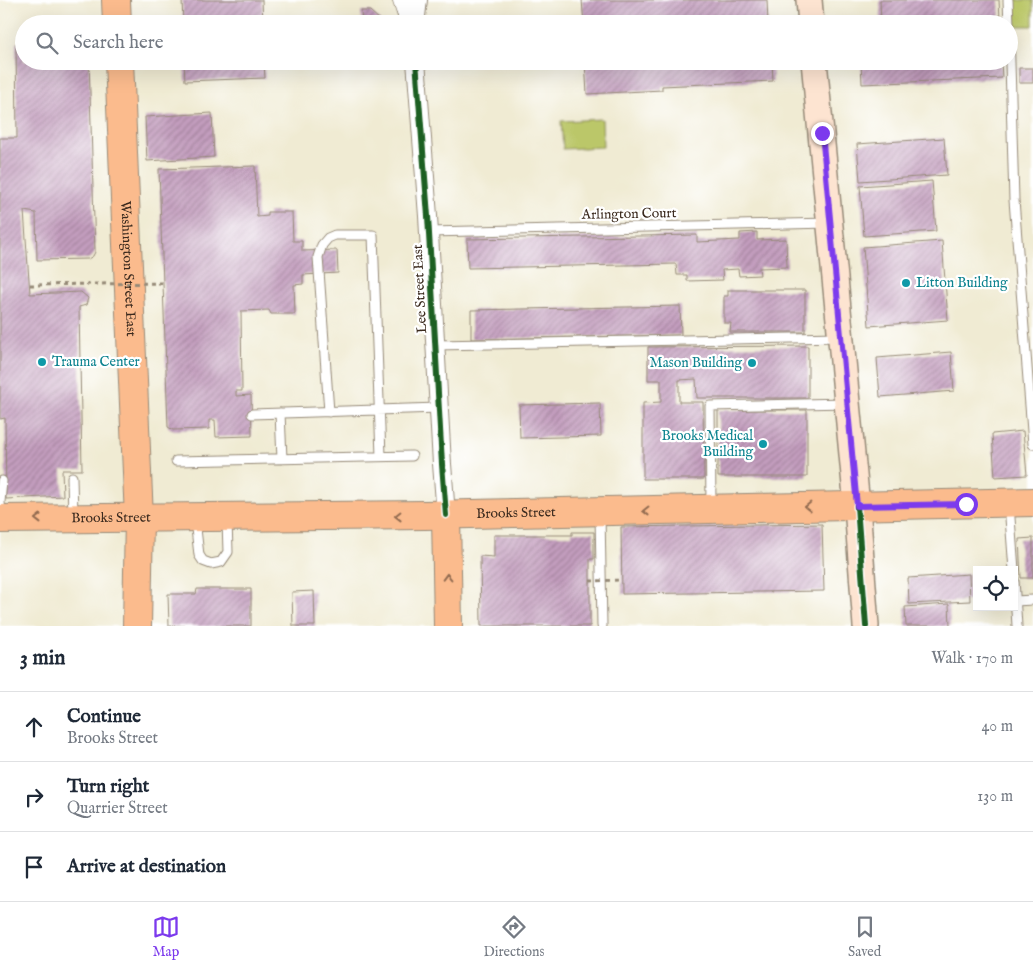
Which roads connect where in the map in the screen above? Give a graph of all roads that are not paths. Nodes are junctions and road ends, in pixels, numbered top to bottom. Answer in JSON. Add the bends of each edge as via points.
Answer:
{"nodes":[{"id":1,"x":116,"y":0,"type":"edge"},
{"id":2,"x":402,"y":0,"type":"edge"},
{"id":3,"x":418,"y":0,"type":"edge"},
{"id":4,"x":808,"y":0,"type":"edge"},
{"id":5,"x":1008,"y":0,"type":"edge"},
{"id":6,"x":117,"y":15,"type":"edge"},
{"id":7,"x":407,"y":15,"type":"edge"},
{"id":8,"x":416,"y":15,"type":"edge"},
{"id":9,"x":810,"y":15,"type":"edge"},
{"id":10,"x":1009,"y":15,"type":"edge"},
{"id":11,"x":119,"y":70,"type":"edge"},
{"id":12,"x":417,"y":70,"type":"edge"},
{"id":13,"x":815,"y":70,"type":"edge"},
{"id":14,"x":1010,"y":70,"type":"edge"},
{"id":15,"x":830,"y":223,"type":"junction"},
{"id":16,"x":429,"y":232,"type":"junction"},
{"id":17,"x":840,"y":337,"type":"junction"},
{"id":18,"x":436,"y":345,"type":"junction"},
{"id":19,"x":846,"y":403,"type":"junction"},
{"id":20,"x":439,"y":408,"type":"junction"},
{"id":21,"x":379,"y":410,"type":"junction"},
{"id":22,"x":329,"y":412,"type":"junction"},
{"id":23,"x":280,"y":413,"type":"junction"},
{"id":24,"x":252,"y":414,"type":"dead end"},
{"id":25,"x":1033,"y":444,"type":"edge"},
{"id":26,"x":381,"y":456,"type":"junction"},
{"id":27,"x":412,"y":456,"type":"dead end"},
{"id":28,"x":282,"y":459,"type":"junction"},
{"id":29,"x":176,"y":461,"type":"dead end"},
{"id":30,"x":72,"y":477,"type":"dead end"},
{"id":31,"x":2,"y":481,"type":"dead end"},
{"id":32,"x":1021,"y":503,"type":"edge"},
{"id":33,"x":857,"y":506,"type":"junction"},
{"id":34,"x":711,"y":509,"type":"junction"},
{"id":35,"x":600,"y":512,"type":"junction"},
{"id":36,"x":446,"y":515,"type":"junction"},
{"id":37,"x":227,"y":517,"type":"junction"},
{"id":38,"x":139,"y":518,"type":"junction"},
{"id":39,"x":195,"y":518,"type":"junction"},
{"id":40,"x":1,"y":519,"type":"edge"},
{"id":41,"x":73,"y":519,"type":"junction"},
{"id":42,"x":1014,"y":566,"type":"edge"},
{"id":43,"x":1033,"y":600,"type":"edge"},
{"id":44,"x":1018,"y":601,"type":"edge"},
{"id":45,"x":1016,"y":611,"type":"edge"},
{"id":46,"x":137,"y":626,"type":"edge"},
{"id":47,"x":448,"y":626,"type":"edge"},
{"id":48,"x":602,"y":626,"type":"edge"},
{"id":49,"x":866,"y":626,"type":"edge"},
{"id":50,"x":1017,"y":626,"type":"edge"}],
"edges":[{"from":1,"to":6,"type":"main road"},
{"from":2,"to":7,"type":"street"},
{"from":3,"to":8,"type":"street"},
{"from":4,"to":9,"type":"main road"},
{"from":5,"to":10,"type":"lane"},
{"from":11,"to":38,"type":"main road","name":"Washington Street East"},
{"from":12,"to":16,"type":"street","name":"Lee Street East"},
{"from":13,"to":15,"type":"main road"},
{"from":14,"to":25,"type":"lane","via":[[1014,200]]},
{"from":15,"to":16,"type":"lane","name":"Arlington Court"},
{"from":15,"to":17,"type":"main road"},
{"from":16,"to":18,"type":"street","name":"Lee Street East"},
{"from":17,"to":18,"type":"lane"},
{"from":17,"to":19,"type":"main road"},
{"from":18,"to":20,"type":"street","name":"Lee Street East"},
{"from":19,"to":33,"type":"main road"},
{"from":19,"to":34,"type":"lane","via":[[710,406]]},
{"from":20,"to":21,"type":"lane"},
{"from":20,"to":36,"type":"street","name":"Lee Street East"},
{"from":21,"to":22,"type":"lane"},
{"from":21,"to":22,"type":"lane","via":[[373,235],[335,235],[322,245],[318,257]]},
{"from":21,"to":26,"type":"lane"},
{"from":22,"to":23,"type":"lane"},
{"from":23,"to":24,"type":"lane"},
{"from":23,"to":28,"type":"lane"},
{"from":26,"to":27,"type":"lane"},
{"from":26,"to":28,"type":"lane"},
{"from":28,"to":29,"type":"lane"},
{"from":30,"to":41,"type":"lane"},
{"from":31,"to":40,"type":"lane"},
{"from":32,"to":33,"type":"main road","name":"Brooks Street"},
{"from":32,"to":42,"type":"lane"},
{"from":33,"to":34,"type":"main road","name":"Brooks Street","one_way":true},
{"from":33,"to":49,"type":"main road"},
{"from":34,"to":35,"type":"main road","name":"Brooks Street","one_way":true},
{"from":35,"to":36,"type":"main road","name":"Brooks Street"},
{"from":35,"to":48,"type":"lane"},
{"from":36,"to":37,"type":"main road","name":"Brooks Street","one_way":true},
{"from":47,"to":36,"type":"main road","name":"Lee Street East","one_way":true},
{"from":37,"to":39,"type":"main road","name":"Brooks Street"},
{"from":37,"to":39,"type":"lane","via":[[228,552],[221,562],[211,564],[199,555]]},
{"from":38,"to":39,"type":"main road","name":"Brooks Street"},
{"from":38,"to":41,"type":"main road","name":"Brooks Street"},
{"from":38,"to":46,"type":"main road","name":"Washington Street East"},
{"from":41,"to":40,"type":"main road","name":"Brooks Street","one_way":true},
{"from":43,"to":44,"type":"lane"},
{"from":45,"to":50,"type":"lane"}]}
